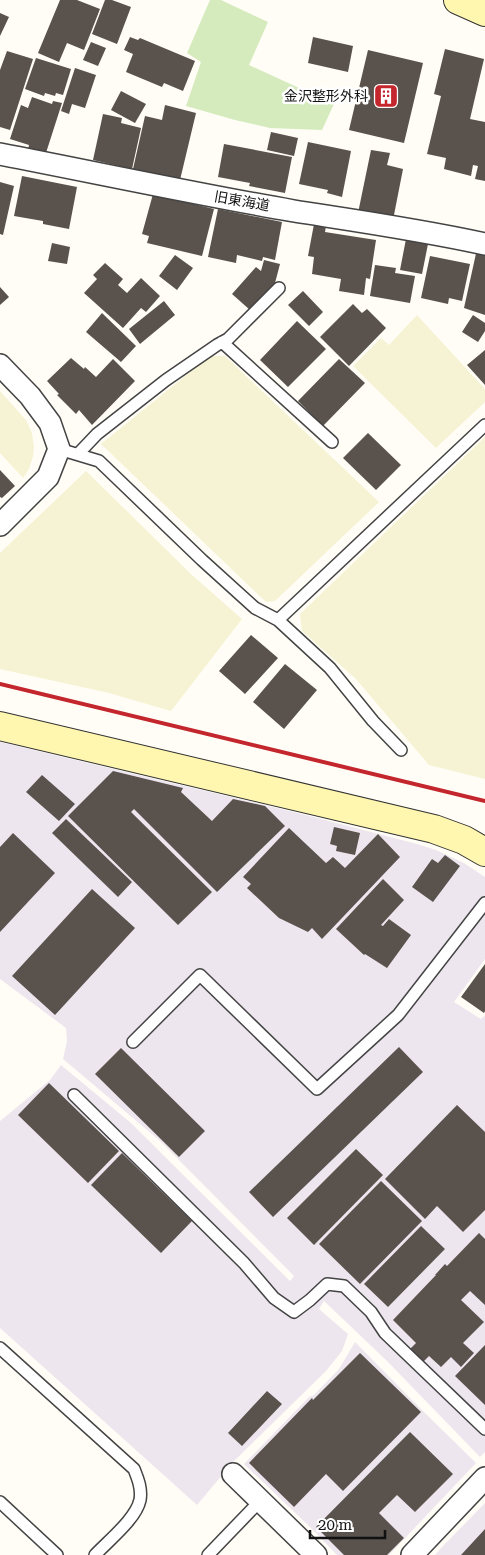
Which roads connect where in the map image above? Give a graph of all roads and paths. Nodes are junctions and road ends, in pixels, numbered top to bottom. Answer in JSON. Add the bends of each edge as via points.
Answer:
{"nodes":[{"id":1,"x":458,"y":0,"type":"edge"},
{"id":2,"x":485,"y":12,"type":"edge"},
{"id":3,"x":0,"y":154,"type":"edge"},
{"id":4,"x":485,"y":244,"type":"edge"},
{"id":5,"x":279,"y":288,"type":"dead end"},
{"id":6,"x":222,"y":342,"type":"junction"},
{"id":7,"x":0,"y":366,"type":"edge"},
{"id":8,"x":485,"y":425,"type":"edge"},
{"id":9,"x":332,"y":442,"type":"dead end"},
{"id":10,"x":68,"y":452,"type":"junction"},
{"id":11,"x":0,"y":525,"type":"edge"},
{"id":12,"x":278,"y":620,"type":"junction"},
{"id":13,"x":0,"y":726,"type":"edge"},
{"id":14,"x":402,"y":750,"type":"dead end"},
{"id":15,"x":485,"y":852,"type":"edge"},
{"id":16,"x":485,"y":903,"type":"edge"},
{"id":17,"x":134,"y":1042,"type":"dead end"},
{"id":18,"x":74,"y":1095,"type":"dead end"},
{"id":19,"x":0,"y":1348,"type":"edge"},
{"id":20,"x":485,"y":1429,"type":"edge"},
{"id":21,"x":233,"y":1474,"type":"dead end"},
{"id":22,"x":485,"y":1478,"type":"edge"},
{"id":23,"x":260,"y":1501,"type":"junction"},
{"id":24,"x":0,"y":1502,"type":"edge"},
{"id":25,"x":58,"y":1555,"type":"edge"},
{"id":26,"x":95,"y":1555,"type":"edge"},
{"id":27,"x":208,"y":1555,"type":"edge"},
{"id":28,"x":316,"y":1555,"type":"edge"},
{"id":29,"x":412,"y":1555,"type":"edge"}],
"edges":[{"from":1,"to":2,"type":"street"},
{"from":3,"to":4,"type":"street","name":"旧東海道","via":[[169,188]]},
{"from":5,"to":6,"type":"lane"},
{"from":6,"to":9,"type":"lane"},
{"from":6,"to":10,"type":"lane"},
{"from":7,"to":10,"type":"street","via":[[30,396]]},
{"from":8,"to":12,"type":"lane"},
{"from":10,"to":11,"type":"street"},
{"from":10,"to":12,"type":"lane","via":[[99,461],[255,608]]},
{"from":12,"to":14,"type":"lane","via":[[330,668],[373,721]]},
{"from":13,"to":15,"type":"street","via":[[434,829]]},
{"from":16,"to":17,"type":"lane","via":[[398,1015],[317,1089],[200,975]]},
{"from":18,"to":20,"type":"lane","via":[[244,1263],[274,1298],[294,1312],[327,1284],[344,1286],[371,1312],[385,1333]]},
{"from":19,"to":26,"type":"lane","via":[[134,1469],[140,1484],[140,1500],[132,1516]]},
{"from":21,"to":23,"type":"street"},
{"from":22,"to":29,"type":"street"},
{"from":23,"to":27,"type":"lane"},
{"from":23,"to":28,"type":"street"},
{"from":24,"to":25,"type":"lane"}]}
